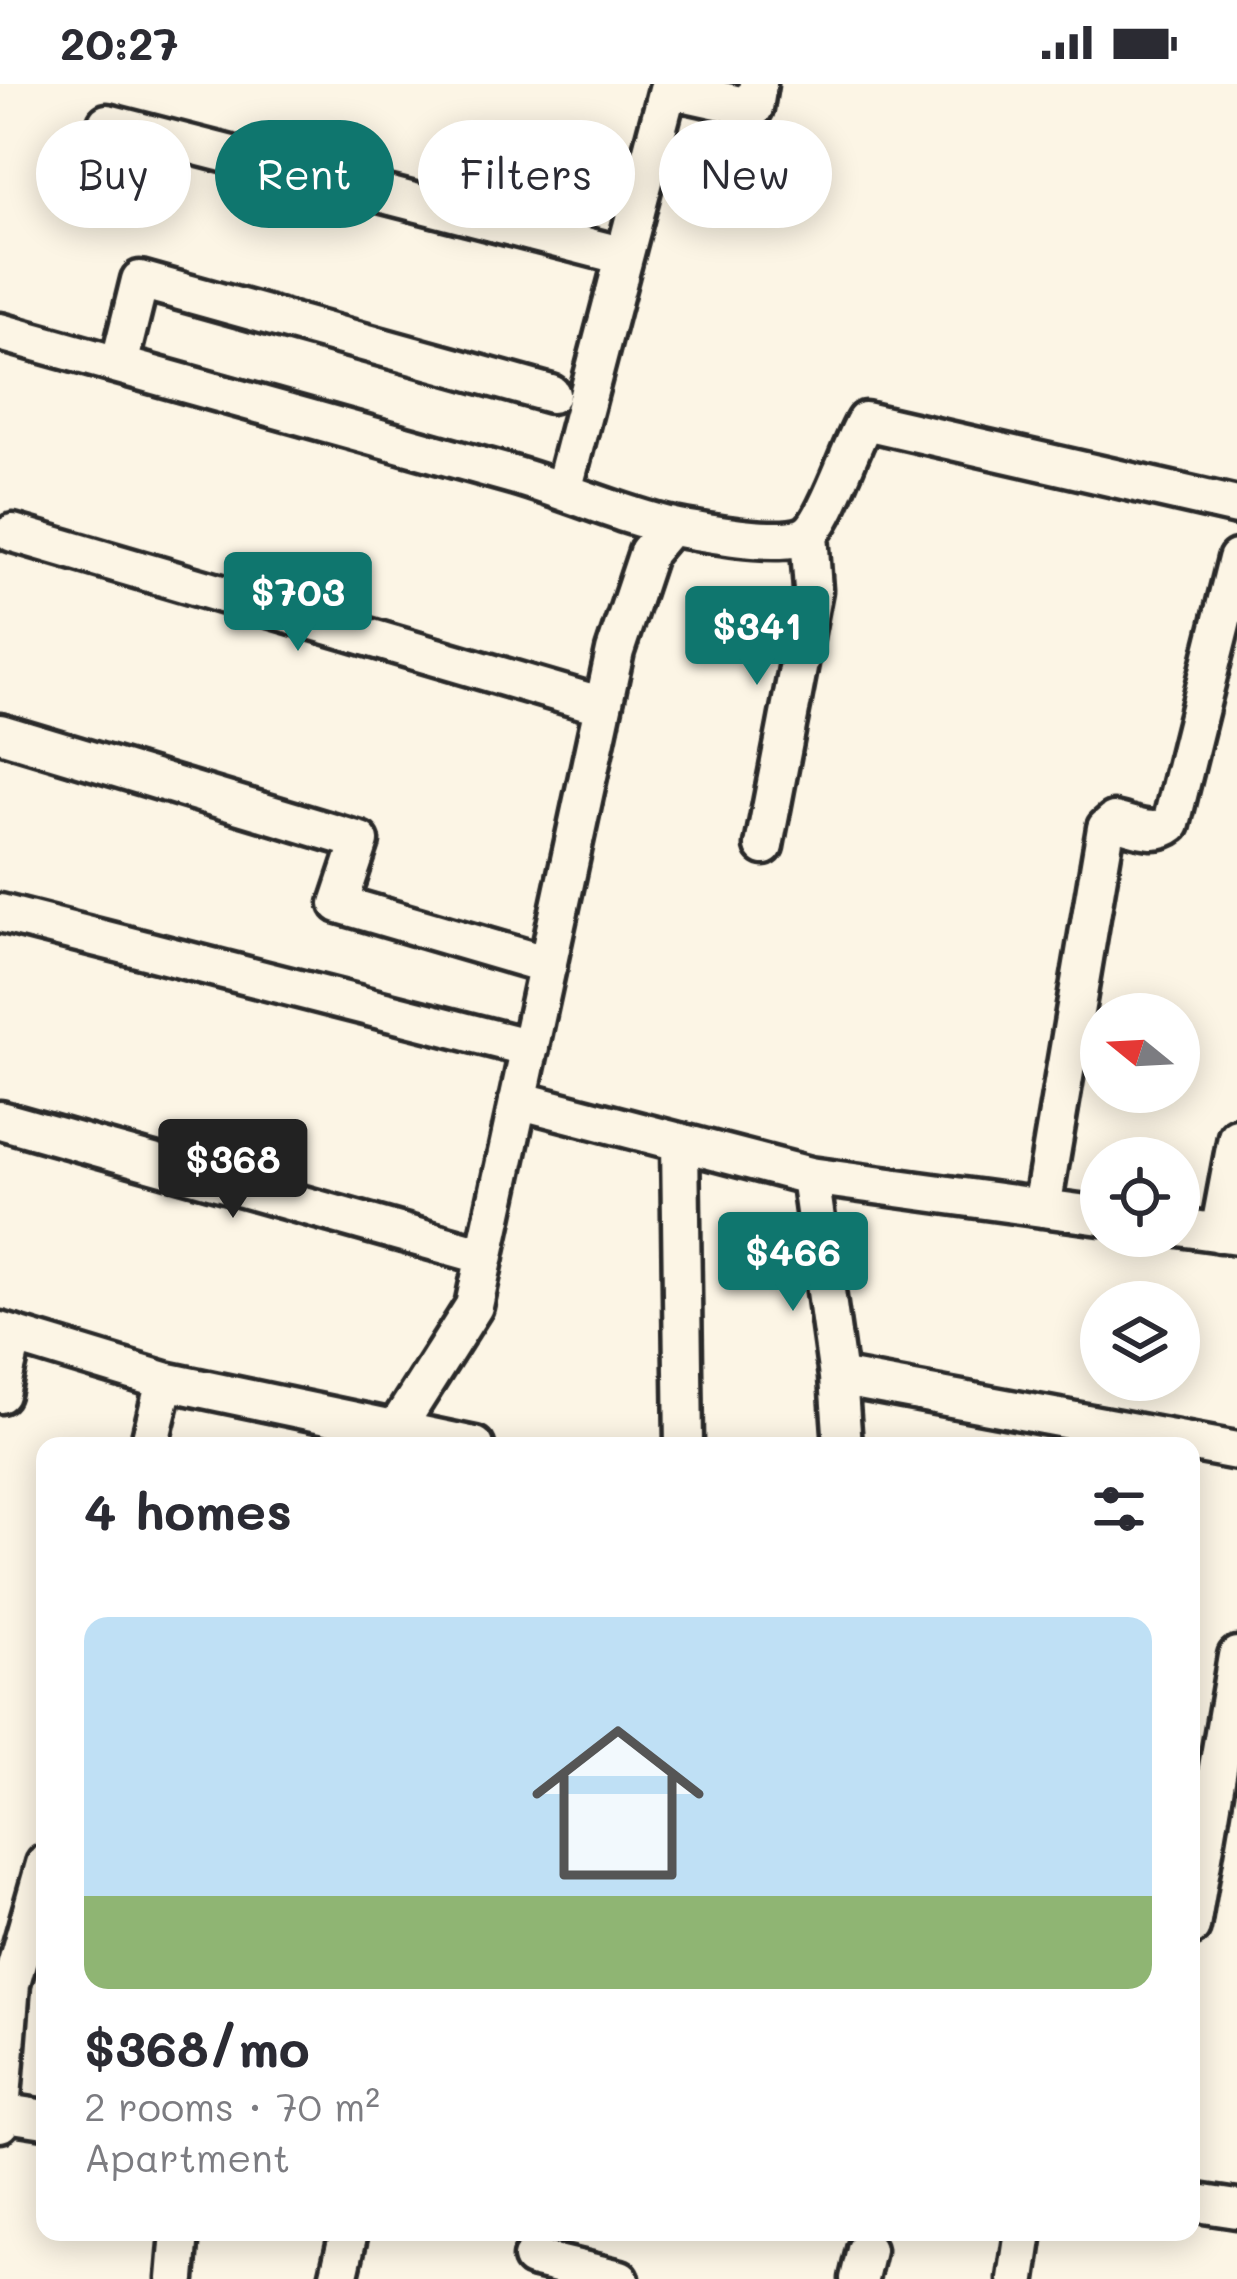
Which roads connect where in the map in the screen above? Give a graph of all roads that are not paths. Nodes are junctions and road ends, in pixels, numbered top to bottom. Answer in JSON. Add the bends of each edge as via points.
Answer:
{"nodes":[{"id":1,"x":758,"y":84,"type":"edge"},
{"id":2,"x":656,"y":87,"type":"edge"},
{"id":3,"x":191,"y":145,"type":"edge"},
{"id":4,"x":625,"y":256,"type":"junction"},
{"id":5,"x":0,"y":332,"type":"edge"},
{"id":6,"x":119,"y":365,"type":"junction"},
{"id":7,"x":551,"y":394,"type":"dead end"},
{"id":8,"x":563,"y":491,"type":"junction"},
{"id":9,"x":1237,"y":506,"type":"edge"},
{"id":10,"x":670,"y":526,"type":"junction"},
{"id":11,"x":14,"y":533,"type":"dead end"},
{"id":12,"x":808,"y":534,"type":"junction"},
{"id":13,"x":1237,"y":559,"type":"edge"},
{"id":14,"x":603,"y":706,"type":"junction"},
{"id":15,"x":0,"y":733,"type":"edge"},
{"id":16,"x":764,"y":846,"type":"dead end"},
{"id":17,"x":0,"y":913,"type":"edge"},
{"id":18,"x":548,"y":965,"type":"junction"},
{"id":19,"x":530,"y":1048,"type":"junction"},
{"id":20,"x":518,"y":1100,"type":"junction"},
{"id":21,"x":0,"y":1120,"type":"edge"},
{"id":22,"x":1237,"y":1137,"type":"edge"},
{"id":23,"x":680,"y":1142,"type":"junction"},
{"id":24,"x":810,"y":1176,"type":"junction"},
{"id":25,"x":1042,"y":1208,"type":"junction"},
{"id":26,"x":1080,"y":1213,"type":"edge"},
{"id":27,"x":1228,"y":1234,"type":"edge"},
{"id":28,"x":485,"y":1256,"type":"junction"},
{"id":29,"x":7,"y":1333,"type":"edge"},
{"id":30,"x":838,"y":1377,"type":"junction"},
{"id":31,"x":165,"y":1381,"type":"junction"},
{"id":32,"x":0,"y":1394,"type":"edge"},
{"id":33,"x":396,"y":1429,"type":"junction"},
{"id":34,"x":331,"y":1431,"type":"edge"},
{"id":35,"x":151,"y":1437,"type":"edge"},
{"id":36,"x":433,"y":1437,"type":"edge"},
{"id":37,"x":684,"y":1437,"type":"edge"},
{"id":38,"x":842,"y":1437,"type":"edge"},
{"id":39,"x":1114,"y":1437,"type":"edge"},
{"id":40,"x":1200,"y":1446,"type":"edge"},
{"id":41,"x":1237,"y":1450,"type":"edge"},
{"id":42,"x":1237,"y":1656,"type":"edge"},
{"id":43,"x":1200,"y":1874,"type":"edge"},
{"id":44,"x":36,"y":1896,"type":"edge"},
{"id":45,"x":1,"y":2112,"type":"edge"},
{"id":46,"x":36,"y":2118,"type":"edge"},
{"id":47,"x":0,"y":2122,"type":"edge"},
{"id":48,"x":1200,"y":2203,"type":"edge"},
{"id":49,"x":1237,"y":2209,"type":"edge"},
{"id":50,"x":179,"y":2241,"type":"edge"},
{"id":51,"x":347,"y":2241,"type":"edge"},
{"id":52,"x":1023,"y":2241,"type":"edge"},
{"id":53,"x":531,"y":2256,"type":"edge"},
{"id":54,"x":176,"y":2279,"type":"edge"},
{"id":55,"x":338,"y":2279,"type":"edge"},
{"id":56,"x":620,"y":2279,"type":"edge"},
{"id":57,"x":1017,"y":2279,"type":"edge"}],
"edges":[{"from":1,"to":2,"type":"street","via":[[754,108]]},
{"from":2,"to":4,"type":"street"},
{"from":3,"to":4,"type":"street"},
{"from":4,"to":8,"type":"street"},
{"from":5,"to":6,"type":"street"},
{"from":6,"to":7,"type":"street","via":[[140,280]]},
{"from":6,"to":8,"type":"street"},
{"from":8,"to":10,"type":"street"},
{"from":9,"to":12,"type":"street","via":[[865,421]]},
{"from":10,"to":12,"type":"street","via":[[788,541]]},
{"from":10,"to":14,"type":"street","via":[[648,552]]},
{"from":11,"to":14,"type":"street"},
{"from":12,"to":16,"type":"street","via":[[813,590]]},
{"from":13,"to":25,"type":"street","via":[[1171,824],[1154,831],[1114,821],[1106,829]]},
{"from":14,"to":18,"type":"street"},
{"from":15,"to":18,"type":"street","via":[[360,841],[339,904]]},
{"from":17,"to":19,"type":"street"},
{"from":18,"to":19,"type":"street"},
{"from":19,"to":20,"type":"street"},
{"from":20,"to":23,"type":"street"},
{"from":20,"to":28,"type":"street"},
{"from":21,"to":28,"type":"street"},
{"from":22,"to":27,"type":"street"},
{"from":23,"to":24,"type":"street"},
{"from":23,"to":37,"type":"street"},
{"from":24,"to":25,"type":"street"},
{"from":24,"to":30,"type":"street"},
{"from":25,"to":26,"type":"street"},
{"from":28,"to":33,"type":"street","via":[[475,1306]]},
{"from":29,"to":31,"type":"street"},
{"from":29,"to":32,"type":"street"},
{"from":30,"to":38,"type":"street"},
{"from":30,"to":39,"type":"street"},
{"from":31,"to":34,"type":"street"},
{"from":31,"to":35,"type":"street"},
{"from":33,"to":34,"type":"street"},
{"from":33,"to":36,"type":"street"},
{"from":40,"to":41,"type":"street"},
{"from":42,"to":43,"type":"street"},
{"from":44,"to":45,"type":"street","via":[[11,1984]]},
{"from":45,"to":46,"type":"street"},
{"from":45,"to":47,"type":"street"},
{"from":48,"to":49,"type":"street"},
{"from":50,"to":54,"type":"street"},
{"from":51,"to":55,"type":"street"},
{"from":52,"to":57,"type":"street"},
{"from":53,"to":56,"type":"street"}]}
